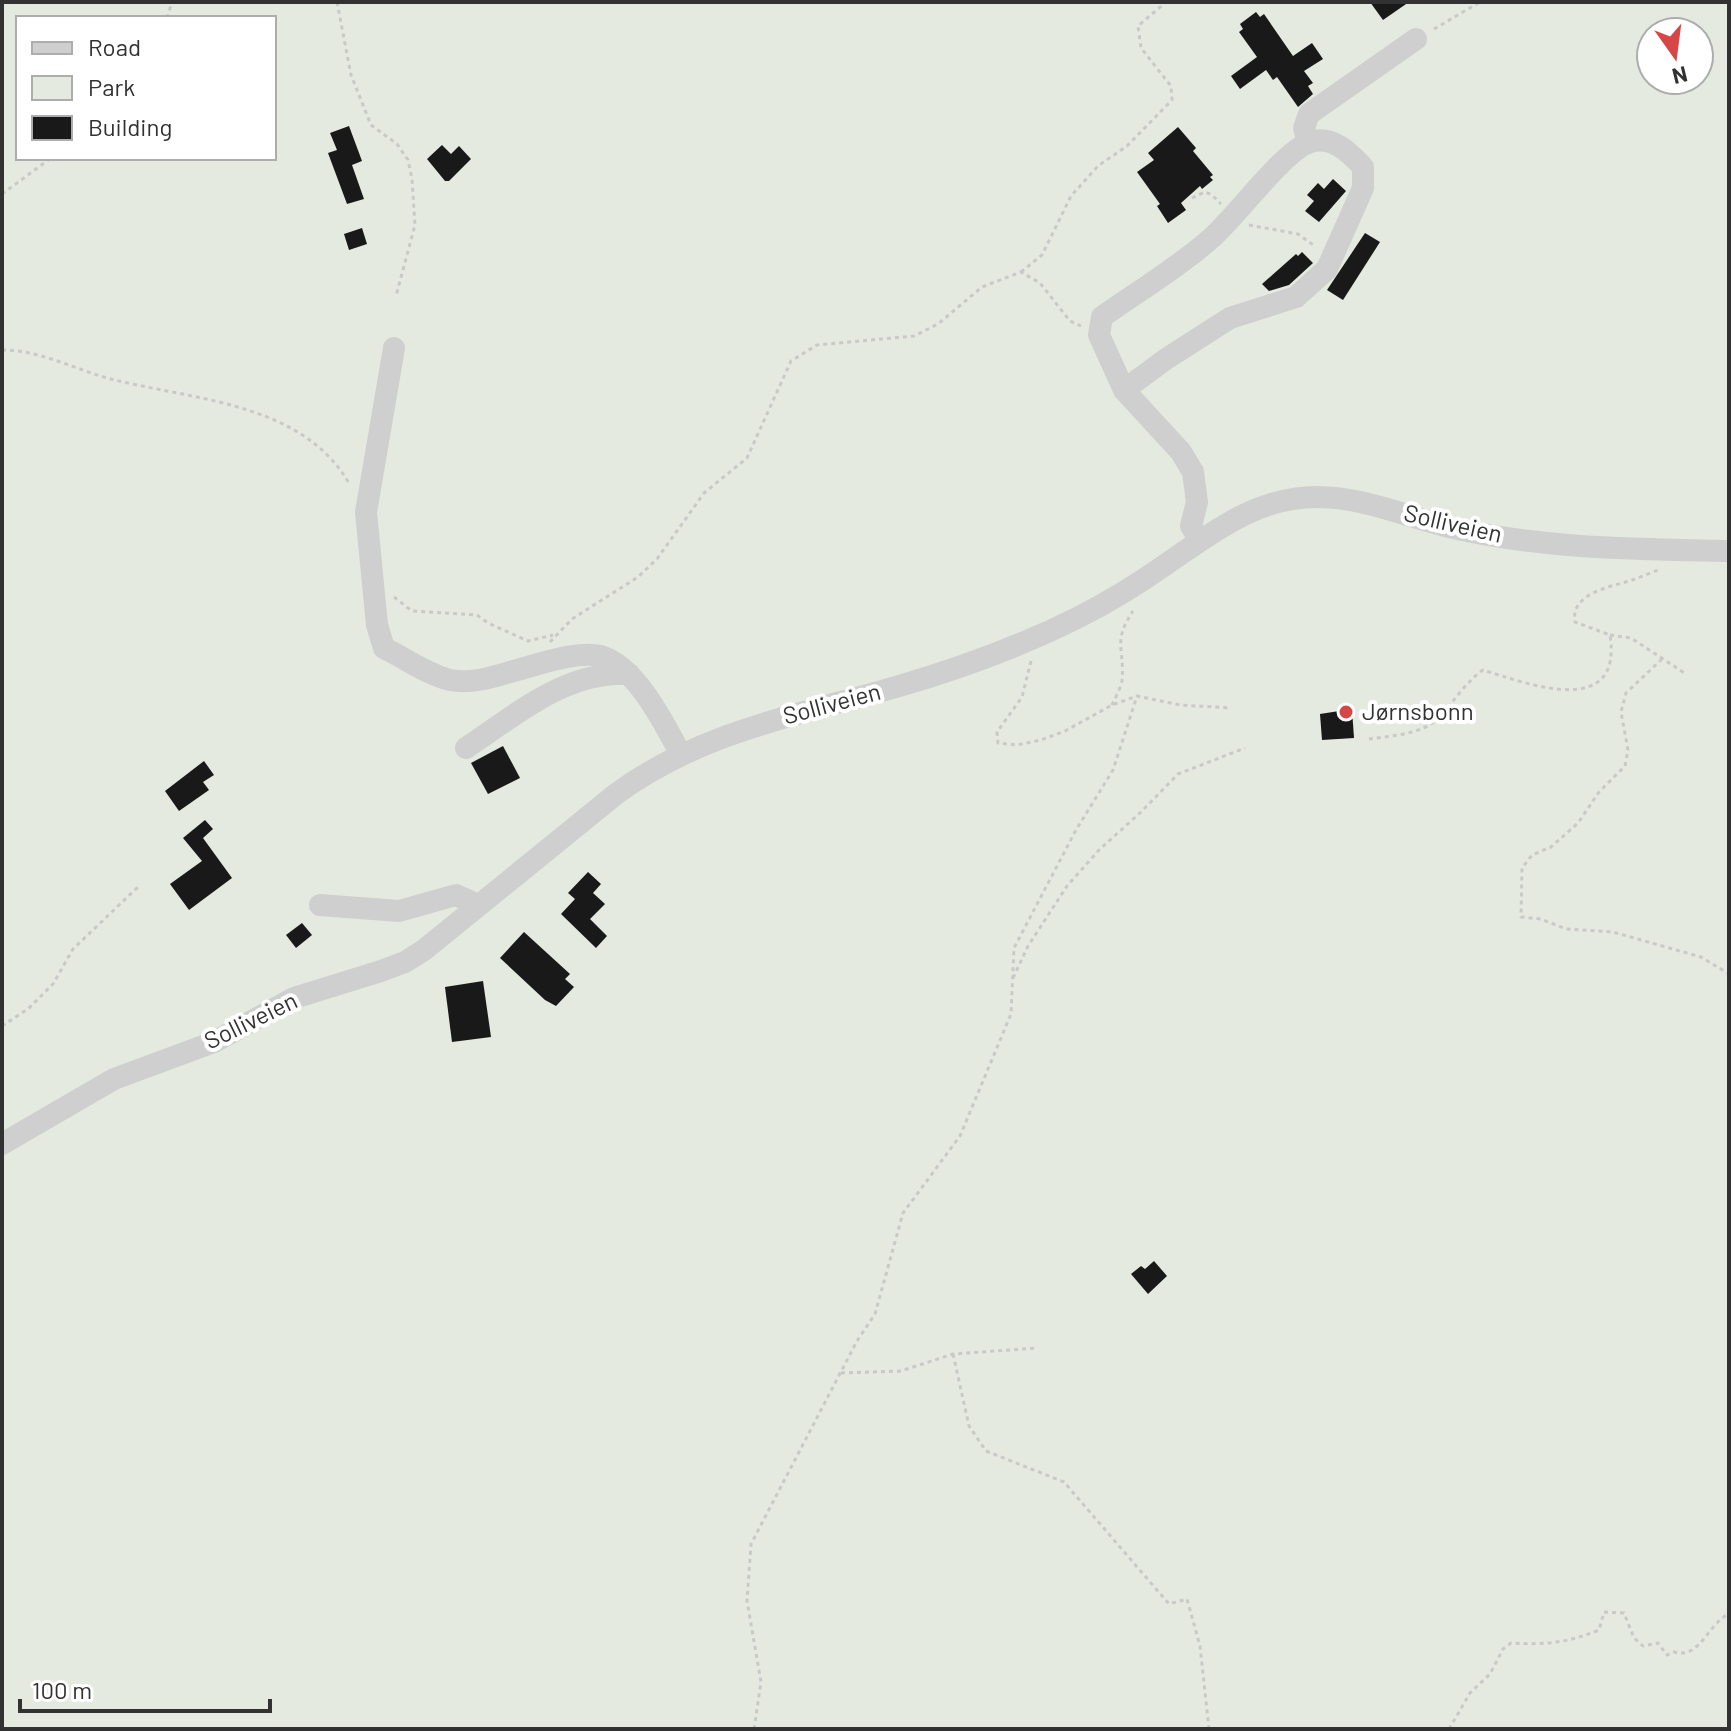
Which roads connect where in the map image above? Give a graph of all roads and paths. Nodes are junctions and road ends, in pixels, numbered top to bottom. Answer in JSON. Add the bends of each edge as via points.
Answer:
{"nodes":[{"id":1,"x":337,"y":2,"type":"edge"},
{"id":2,"x":1166,"y":2,"type":"edge"},
{"id":3,"x":1480,"y":2,"type":"edge"},
{"id":4,"x":1416,"y":39,"type":"joint"},
{"id":5,"x":1308,"y":143,"type":"junction"},
{"id":6,"x":48,"y":160,"type":"edge"},
{"id":7,"x":2,"y":194,"type":"edge"},
{"id":8,"x":1192,"y":198,"type":"dead end"},
{"id":9,"x":1228,"y":210,"type":"junction"},
{"id":10,"x":1332,"y":259,"type":"junction"},
{"id":11,"x":1021,"y":272,"type":"junction"},
{"id":12,"x":396,"y":296,"type":"dead end"},
{"id":13,"x":1099,"y":335,"type":"junction"},
{"id":14,"x":394,"y":348,"type":"dead end"},
{"id":15,"x":2,"y":350,"type":"edge"},
{"id":16,"x":1124,"y":390,"type":"junction"},
{"id":17,"x":366,"y":512,"type":"junction"},
{"id":18,"x":1199,"y":539,"type":"junction"},
{"id":19,"x":1729,"y":551,"type":"edge"},
{"id":20,"x":1665,"y":568,"type":"dead end"},
{"id":21,"x":373,"y":573,"type":"junction"},
{"id":22,"x":1136,"y":606,"type":"dead end"},
{"id":23,"x":1610,"y":635,"type":"junction"},
{"id":24,"x":1037,"y":636,"type":"junction"},
{"id":25,"x":1662,"y":659,"type":"junction"},
{"id":26,"x":629,"y":674,"type":"junction"},
{"id":27,"x":1686,"y":674,"type":"dead end"},
{"id":28,"x":1137,"y":696,"type":"junction"},
{"id":29,"x":1112,"y":705,"type":"junction"},
{"id":30,"x":1231,"y":708,"type":"dead end"},
{"id":31,"x":1369,"y":739,"type":"dead end"},
{"id":32,"x":466,"y":748,"type":"dead end"},
{"id":33,"x":1245,"y":748,"type":"dead end"},
{"id":34,"x":680,"y":753,"type":"junction"},
{"id":35,"x":138,"y":887,"type":"dead end"},
{"id":36,"x":320,"y":905,"type":"dead end"},
{"id":37,"x":478,"y":905,"type":"junction"},
{"id":38,"x":1729,"y":974,"type":"edge"},
{"id":39,"x":1012,"y":981,"type":"junction"},
{"id":40,"x":2,"y":1026,"type":"edge"},
{"id":41,"x":2,"y":1144,"type":"edge"},
{"id":42,"x":1038,"y":1348,"type":"dead end"},
{"id":43,"x":953,"y":1354,"type":"junction"},
{"id":44,"x":841,"y":1373,"type":"junction"},
{"id":45,"x":1729,"y":1614,"type":"edge"},
{"id":46,"x":754,"y":1729,"type":"edge"},
{"id":47,"x":1209,"y":1729,"type":"edge"},
{"id":48,"x":1449,"y":1729,"type":"edge"}],
"edges":[{"from":1,"to":12,"type":"path","via":[[351,75],[371,125],[397,144],[412,179],[415,225]]},
{"from":2,"to":11,"type":"path","via":[[1138,26],[1141,48],[1171,86],[1172,100],[1071,196],[1042,255]]},
{"from":3,"to":4,"type":"path"},
{"from":4,"to":5,"type":"street","via":[[1309,114],[1304,128]]},
{"from":5,"to":9,"type":"street"},
{"from":5,"to":10,"type":"street","via":[[1336,144],[1363,167],[1363,188]]},
{"from":6,"to":7,"type":"path"},
{"from":8,"to":9,"type":"path","via":[[1205,192]]},
{"from":9,"to":10,"type":"path","via":[[1247,224],[1298,234]]},
{"from":9,"to":13,"type":"street","via":[[1209,241],[1102,317]]},
{"from":10,"to":16,"type":"street","via":[[1296,297],[1230,318]]},
{"from":11,"to":13,"type":"path","via":[[1040,283],[1070,321]]},
{"from":11,"to":21,"type":"path","via":[[982,287],[938,324],[914,336],[817,345],[791,361],[747,458],[704,493],[638,577],[556,634],[528,641],[477,615],[412,611]]},
{"from":13,"to":16,"type":"street"},
{"from":14,"to":17,"type":"street"},
{"from":15,"to":17,"type":"path","via":[[22,350],[106,377],[259,413],[302,434],[332,460]]},
{"from":16,"to":18,"type":"street","via":[[1193,472],[1197,502],[1191,526]]},
{"from":17,"to":21,"type":"street"},
{"from":18,"to":19,"type":"street","name":"Solliveien","via":[[1253,509],[1317,497],[1365,502],[1458,529],[1535,542]]},
{"from":18,"to":24,"type":"street","name":"Solliveien","via":[[1162,568]]},
{"from":20,"to":23,"type":"path","via":[[1608,586],[1576,605],[1575,622]]},
{"from":21,"to":26,"type":"street","via":[[384,648],[422,669],[450,680],[479,681],[598,655]]},
{"from":22,"to":29,"type":"path","via":[[1124,624],[1119,645],[1122,682]]},
{"from":23,"to":25,"type":"path","via":[[1631,638]]},
{"from":23,"to":31,"type":"path","via":[[1613,654],[1599,682],[1554,691],[1483,670],[1432,724]]},
{"from":24,"to":29,"type":"path","via":[[1022,697],[997,732],[998,743],[1041,740]]},
{"from":24,"to":34,"type":"street","name":"Solliveien","via":[[965,666],[753,726]]},
{"from":25,"to":27,"type":"path"},
{"from":25,"to":38,"type":"path","via":[[1626,693],[1621,712],[1628,750],[1625,766],[1578,823],[1522,868],[1521,917],[1628,936],[1701,957]]},
{"from":26,"to":32,"type":"street","via":[[568,684]]},
{"from":26,"to":34,"type":"street"},
{"from":28,"to":29,"type":"path"},
{"from":28,"to":30,"type":"path"},
{"from":28,"to":39,"type":"path","via":[[1113,770],[1014,948]]},
{"from":33,"to":39,"type":"path","via":[[1178,774],[1100,849],[1067,886]]},
{"from":34,"to":37,"type":"street","name":"Solliveien","via":[[616,794]]},
{"from":35,"to":40,"type":"path","via":[[73,949],[53,984]]},
{"from":36,"to":37,"type":"street","via":[[399,911],[456,895]]},
{"from":37,"to":41,"type":"street","name":"Solliveien","via":[[405,962],[294,998],[214,1042],[114,1079]]},
{"from":39,"to":44,"type":"path","via":[[1011,1014],[960,1136],[903,1213],[875,1314]]},
{"from":42,"to":43,"type":"path"},
{"from":43,"to":44,"type":"path","via":[[901,1371]]},
{"from":43,"to":47,"type":"path","via":[[969,1426],[986,1451],[1064,1482],[1169,1604],[1187,1599],[1200,1646]]},
{"from":44,"to":46,"type":"path","via":[[751,1544],[747,1601],[761,1682]]},
{"from":45,"to":48,"type":"path","via":[[1718,1618],[1696,1649],[1682,1655],[1667,1655],[1658,1643],[1643,1646],[1624,1613],[1604,1612],[1599,1630],[1585,1636],[1545,1645],[1511,1643],[1470,1693]]}]}
